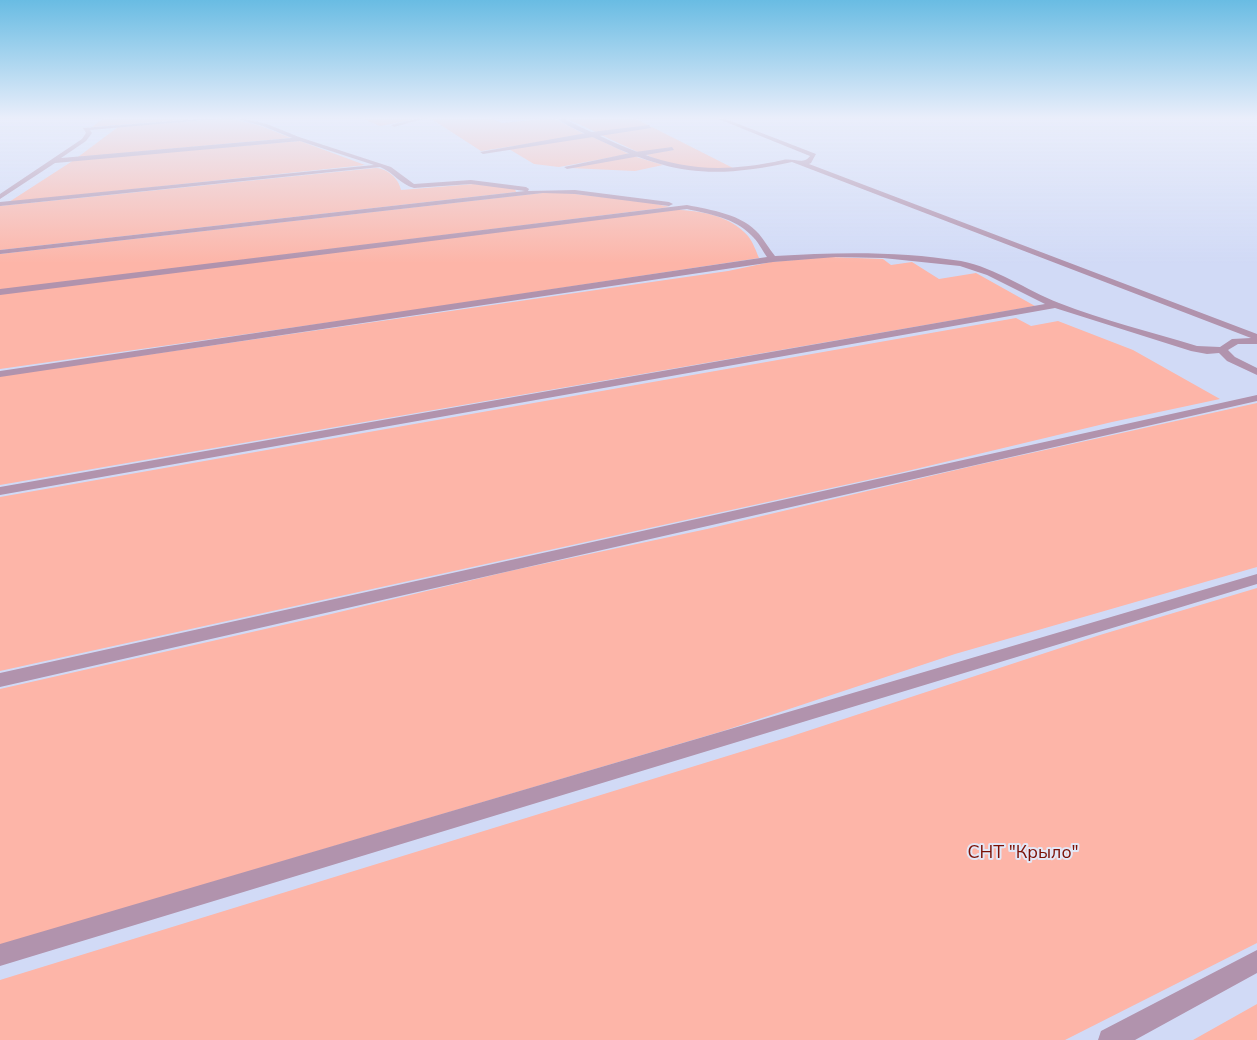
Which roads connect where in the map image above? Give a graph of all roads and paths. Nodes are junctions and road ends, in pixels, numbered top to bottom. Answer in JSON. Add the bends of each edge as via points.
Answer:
{"nodes":[{"id":1,"x":385,"y":166,"type":"edge"},
{"id":2,"x":46,"y":167,"type":"edge"},
{"id":3,"x":380,"y":167,"type":"edge"},
{"id":4,"x":676,"y":167,"type":"edge"},
{"id":5,"x":759,"y":167,"type":"edge"},
{"id":6,"x":809,"y":167,"type":"edge"},
{"id":7,"x":543,"y":191,"type":"junction"},
{"id":8,"x":0,"y":197,"type":"edge"},
{"id":9,"x":0,"y":204,"type":"edge"},
{"id":10,"x":687,"y":207,"type":"junction"},
{"id":11,"x":0,"y":252,"type":"edge"},
{"id":12,"x":773,"y":259,"type":"junction"},
{"id":13,"x":0,"y":292,"type":"edge"},
{"id":14,"x":1055,"y":305,"type":"junction"},
{"id":15,"x":1222,"y":324,"type":"junction"},
{"id":16,"x":1257,"y":337,"type":"edge"},
{"id":17,"x":1236,"y":341,"type":"junction"},
{"id":18,"x":1257,"y":341,"type":"edge"},
{"id":19,"x":1222,"y":350,"type":"junction"},
{"id":20,"x":1257,"y":372,"type":"edge"},
{"id":21,"x":0,"y":374,"type":"edge"},
{"id":22,"x":1257,"y":398,"type":"edge"},
{"id":23,"x":0,"y":491,"type":"edge"},
{"id":24,"x":1257,"y":579,"type":"edge"},
{"id":25,"x":0,"y":680,"type":"edge"},
{"id":26,"x":0,"y":955,"type":"edge"},
{"id":27,"x":1257,"y":961,"type":"edge"},
{"id":28,"x":1110,"y":1040,"type":"edge"}],
"edges":[{"from":1,"to":7,"type":"street","via":[[414,186],[471,182]]},
{"from":2,"to":8,"type":"street"},
{"from":3,"to":9,"type":"street"},
{"from":4,"to":5,"type":"street","via":[[707,171]]},
{"from":6,"to":15,"type":"street"},
{"from":7,"to":10,"type":"street","via":[[575,192]]},
{"from":7,"to":11,"type":"street"},
{"from":10,"to":12,"type":"street","via":[[723,216],[744,226]]},
{"from":10,"to":13,"type":"street"},
{"from":12,"to":14,"type":"street","via":[[883,256],[961,264],[990,273]]},
{"from":12,"to":21,"type":"street"},
{"from":14,"to":19,"type":"street","via":[[1195,349]]},
{"from":14,"to":23,"type":"street"},
{"from":15,"to":16,"type":"street"},
{"from":15,"to":17,"type":"street"},
{"from":17,"to":18,"type":"street"},
{"from":17,"to":19,"type":"street"},
{"from":19,"to":20,"type":"street","via":[[1231,359]]},
{"from":22,"to":25,"type":"street"},
{"from":24,"to":26,"type":"street"},
{"from":27,"to":28,"type":"street"}]}
